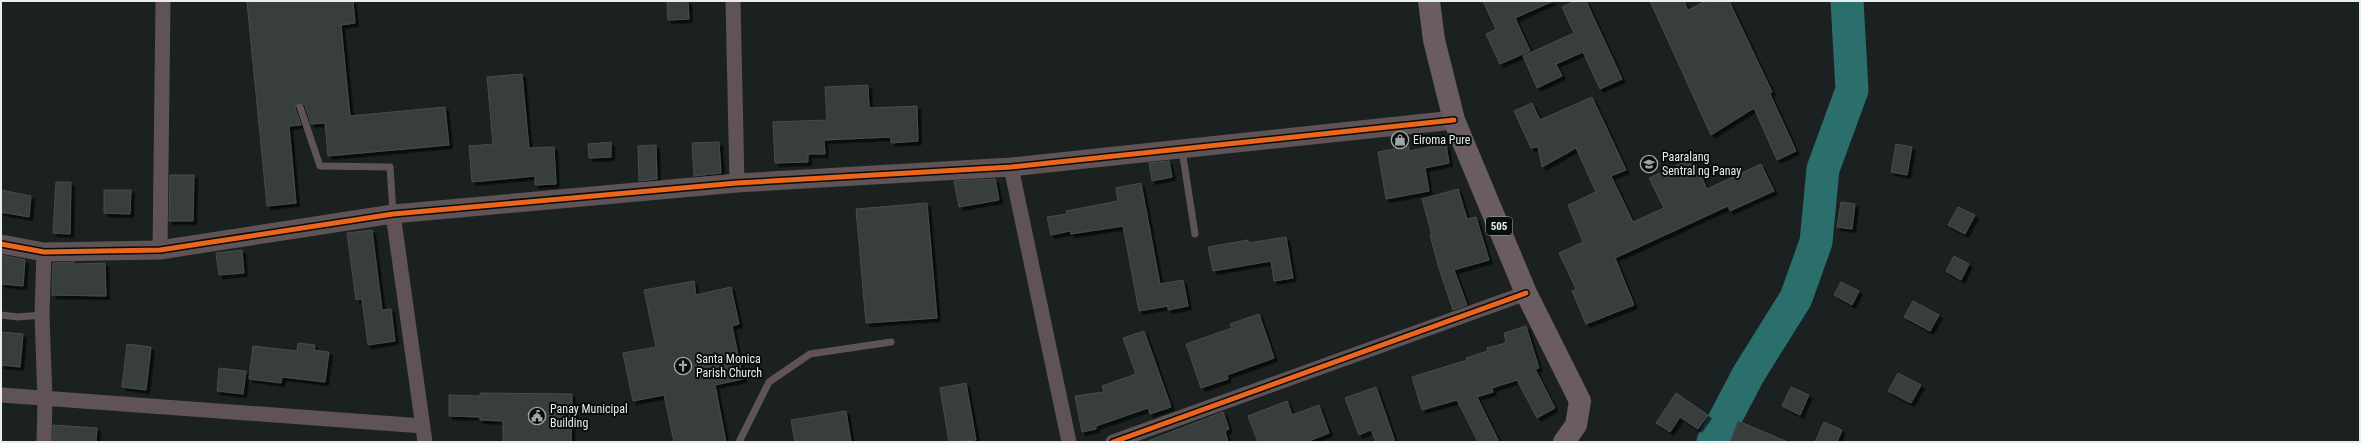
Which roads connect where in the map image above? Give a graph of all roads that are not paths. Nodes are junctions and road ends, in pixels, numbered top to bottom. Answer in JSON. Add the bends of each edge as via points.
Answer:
{"nodes":[{"id":1,"x":163,"y":1,"type":"edge"},
{"id":2,"x":733,"y":1,"type":"edge"},
{"id":3,"x":1429,"y":1,"type":"edge"},
{"id":4,"x":300,"y":107,"type":"dead end"},
{"id":5,"x":1454,"y":120,"type":"junction"},
{"id":6,"x":1181,"y":148,"type":"junction"},
{"id":7,"x":1011,"y":167,"type":"junction"},
{"id":8,"x":737,"y":182,"type":"junction"},
{"id":9,"x":393,"y":214,"type":"junction"},
{"id":10,"x":1195,"y":234,"type":"dead end"},
{"id":11,"x":1,"y":244,"type":"edge"},
{"id":12,"x":160,"y":250,"type":"junction"},
{"id":13,"x":44,"y":252,"type":"junction"},
{"id":14,"x":1526,"y":292,"type":"junction"},
{"id":15,"x":1,"y":315,"type":"edge"},
{"id":16,"x":42,"y":315,"type":"junction"},
{"id":17,"x":891,"y":342,"type":"dead end"},
{"id":18,"x":1,"y":395,"type":"edge"},
{"id":19,"x":45,"y":400,"type":"junction"},
{"id":20,"x":422,"y":426,"type":"junction"},
{"id":21,"x":44,"y":442,"type":"edge"},
{"id":22,"x":425,"y":442,"type":"edge"},
{"id":23,"x":739,"y":442,"type":"edge"},
{"id":24,"x":1069,"y":442,"type":"edge"},
{"id":25,"x":1113,"y":442,"type":"edge"},
{"id":26,"x":1564,"y":442,"type":"edge"}],
"edges":[{"from":1,"to":12,"type":"street"},
{"from":2,"to":8,"type":"street"},
{"from":3,"to":5,"type":"main road","number":"505","via":[[1434,40]]},
{"from":4,"to":9,"type":"lane","via":[[320,166],[390,167]]},
{"from":5,"to":6,"type":"street"},
{"from":5,"to":14,"type":"main road","number":"505"},
{"from":6,"to":7,"type":"street"},
{"from":6,"to":10,"type":"lane"},
{"from":7,"to":8,"type":"street"},
{"from":7,"to":24,"type":"street"},
{"from":8,"to":9,"type":"street"},
{"from":9,"to":12,"type":"street"},
{"from":9,"to":20,"type":"street"},
{"from":11,"to":13,"type":"street"},
{"from":12,"to":13,"type":"street"},
{"from":13,"to":16,"type":"street"},
{"from":14,"to":25,"type":"street"},
{"from":14,"to":26,"type":"main road","number":"505","via":[[1580,401],[1576,425]]},
{"from":15,"to":16,"type":"lane"},
{"from":16,"to":19,"type":"street"},
{"from":17,"to":23,"type":"lane","via":[[810,354],[769,382]]},
{"from":18,"to":19,"type":"street"},
{"from":19,"to":20,"type":"street"},
{"from":19,"to":21,"type":"street"},
{"from":20,"to":22,"type":"street"}]}
